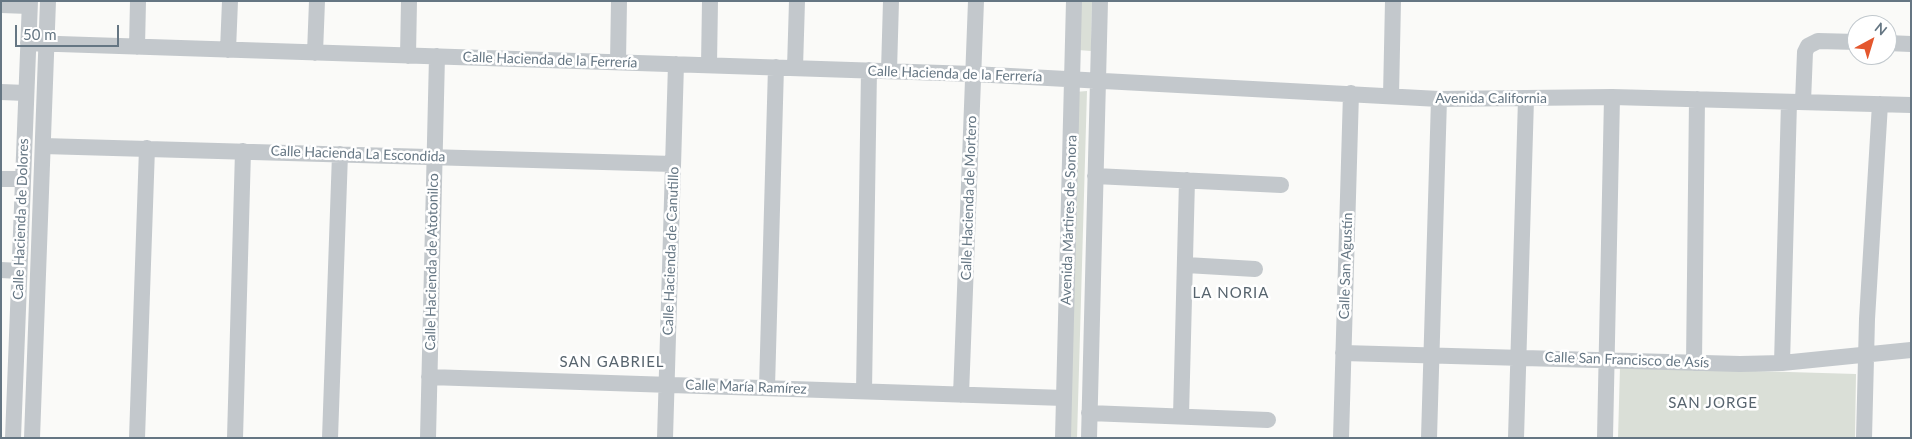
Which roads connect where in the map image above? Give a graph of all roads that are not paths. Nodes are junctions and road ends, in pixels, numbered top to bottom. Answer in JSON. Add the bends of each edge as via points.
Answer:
{"nodes":[{"id":1,"x":48,"y":1,"type":"edge"},
{"id":2,"x":138,"y":1,"type":"edge"},
{"id":3,"x":230,"y":1,"type":"edge"},
{"id":4,"x":316,"y":1,"type":"edge"},
{"id":5,"x":409,"y":1,"type":"edge"},
{"id":6,"x":619,"y":1,"type":"edge"},
{"id":7,"x":710,"y":1,"type":"edge"},
{"id":8,"x":797,"y":1,"type":"edge"},
{"id":9,"x":891,"y":1,"type":"edge"},
{"id":10,"x":976,"y":1,"type":"edge"},
{"id":11,"x":1074,"y":1,"type":"edge"},
{"id":12,"x":1100,"y":1,"type":"edge"},
{"id":13,"x":1393,"y":1,"type":"edge"},
{"id":14,"x":29,"y":4,"type":"edge"},
{"id":15,"x":1,"y":5,"type":"edge"},
{"id":16,"x":1847,"y":42,"type":"edge"},
{"id":17,"x":28,"y":43,"type":"junction"},
{"id":18,"x":1897,"y":43,"type":"edge"},
{"id":19,"x":47,"y":44,"type":"junction"},
{"id":20,"x":1911,"y":44,"type":"edge"},
{"id":21,"x":137,"y":47,"type":"junction"},
{"id":22,"x":228,"y":50,"type":"junction"},
{"id":23,"x":315,"y":52,"type":"junction"},
{"id":24,"x":408,"y":56,"type":"junction"},
{"id":25,"x":437,"y":56,"type":"junction"},
{"id":26,"x":618,"y":62,"type":"junction"},
{"id":27,"x":676,"y":64,"type":"junction"},
{"id":28,"x":709,"y":65,"type":"junction"},
{"id":29,"x":776,"y":67,"type":"junction"},
{"id":30,"x":795,"y":68,"type":"junction"},
{"id":31,"x":869,"y":70,"type":"junction"},
{"id":32,"x":889,"y":71,"type":"junction"},
{"id":33,"x":973,"y":74,"type":"junction"},
{"id":34,"x":1072,"y":79,"type":"junction"},
{"id":35,"x":1098,"y":80,"type":"junction"},
{"id":36,"x":1,"y":92,"type":"edge"},
{"id":37,"x":26,"y":92,"type":"junction"},
{"id":38,"x":1351,"y":93,"type":"junction"},
{"id":39,"x":1391,"y":96,"type":"junction"},
{"id":40,"x":1612,"y":97,"type":"junction"},
{"id":41,"x":1439,"y":99,"type":"junction"},
{"id":42,"x":1526,"y":99,"type":"junction"},
{"id":43,"x":1697,"y":99,"type":"junction"},
{"id":44,"x":1796,"y":102,"type":"junction"},
{"id":45,"x":1880,"y":104,"type":"junction"},
{"id":46,"x":1911,"y":105,"type":"edge"},
{"id":47,"x":43,"y":146,"type":"junction"},
{"id":48,"x":147,"y":148,"type":"junction"},
{"id":49,"x":243,"y":150,"type":"junction"},
{"id":50,"x":340,"y":154,"type":"junction"},
{"id":51,"x":434,"y":157,"type":"junction"},
{"id":52,"x":673,"y":164,"type":"junction"},
{"id":53,"x":1095,"y":176,"type":"junction"},
{"id":54,"x":1,"y":178,"type":"edge"},
{"id":55,"x":23,"y":179,"type":"junction"},
{"id":56,"x":1187,"y":180,"type":"junction"},
{"id":57,"x":1281,"y":185,"type":"dead end"},
{"id":58,"x":1186,"y":265,"type":"junction"},
{"id":59,"x":1255,"y":269,"type":"dead end"},
{"id":60,"x":1,"y":270,"type":"edge"},
{"id":61,"x":19,"y":270,"type":"junction"},
{"id":62,"x":1911,"y":350,"type":"edge"},
{"id":63,"x":1344,"y":353,"type":"junction"},
{"id":64,"x":1865,"y":354,"type":"junction"},
{"id":65,"x":1432,"y":355,"type":"junction"},
{"id":66,"x":1518,"y":357,"type":"junction"},
{"id":67,"x":8,"y":360,"type":"edge"},
{"id":68,"x":1607,"y":360,"type":"junction"},
{"id":69,"x":1694,"y":363,"type":"junction"},
{"id":70,"x":1782,"y":363,"type":"junction"},
{"id":71,"x":429,"y":377,"type":"junction"},
{"id":72,"x":667,"y":384,"type":"junction"},
{"id":73,"x":767,"y":387,"type":"junction"},
{"id":74,"x":864,"y":391,"type":"junction"},
{"id":75,"x":961,"y":395,"type":"junction"},
{"id":76,"x":1064,"y":398,"type":"junction"},
{"id":77,"x":1089,"y":413,"type":"junction"},
{"id":78,"x":1180,"y":416,"type":"junction"},
{"id":79,"x":1268,"y":420,"type":"dead end"},
{"id":80,"x":13,"y":438,"type":"edge"},
{"id":81,"x":32,"y":438,"type":"edge"},
{"id":82,"x":136,"y":438,"type":"edge"},
{"id":83,"x":235,"y":438,"type":"edge"},
{"id":84,"x":330,"y":438,"type":"edge"},
{"id":85,"x":428,"y":438,"type":"edge"},
{"id":86,"x":666,"y":438,"type":"edge"},
{"id":87,"x":1063,"y":438,"type":"edge"},
{"id":88,"x":1089,"y":438,"type":"edge"},
{"id":89,"x":1341,"y":438,"type":"edge"},
{"id":90,"x":1430,"y":438,"type":"edge"},
{"id":91,"x":1516,"y":438,"type":"edge"},
{"id":92,"x":1605,"y":438,"type":"edge"},
{"id":93,"x":1864,"y":438,"type":"edge"}],
"edges":[{"from":1,"to":19,"type":"street","name":"Calle Hacienda de Dolores"},
{"from":2,"to":21,"type":"street"},
{"from":3,"to":22,"type":"street"},
{"from":4,"to":23,"type":"street"},
{"from":5,"to":24,"type":"street"},
{"from":6,"to":26,"type":"street"},
{"from":7,"to":28,"type":"street"},
{"from":8,"to":30,"type":"street"},
{"from":9,"to":32,"type":"street"},
{"from":10,"to":33,"type":"street","name":"Calle Hacienda de Mortero"},
{"from":11,"to":34,"type":"street","name":"Avenida Mártires de Sonora"},
{"from":12,"to":35,"type":"street","name":"Avenida Mártires de Sonora"},
{"from":13,"to":39,"type":"street"},
{"from":14,"to":15,"type":"street"},
{"from":14,"to":17,"type":"street","name":"Calle Hacienda de Dolores"},
{"from":16,"to":44,"type":"street","via":[[1818,41],[1808,46]]},
{"from":17,"to":19,"type":"street","name":"Calle Hacienda de la Ferrería"},
{"from":17,"to":37,"type":"street","name":"Calle Hacienda de Dolores"},
{"from":18,"to":20,"type":"street"},
{"from":19,"to":21,"type":"street","name":"Calle Hacienda de la Ferrería"},
{"from":19,"to":47,"type":"street","name":"Calle Hacienda de Dolores"},
{"from":21,"to":22,"type":"street","name":"Calle Hacienda de la Ferrería"},
{"from":22,"to":23,"type":"street","name":"Calle Hacienda de la Ferrería"},
{"from":23,"to":24,"type":"street","name":"Calle Hacienda de la Ferrería"},
{"from":24,"to":25,"type":"street","name":"Calle Hacienda de la Ferrería"},
{"from":25,"to":26,"type":"street","name":"Calle Hacienda de la Ferrería"},
{"from":25,"to":51,"type":"street","name":"Calle Hacienda de Atotonilco"},
{"from":26,"to":27,"type":"street","name":"Calle Hacienda de la Ferrería"},
{"from":27,"to":28,"type":"street","name":"Calle Hacienda de la Ferrería"},
{"from":27,"to":52,"type":"street","name":"Calle Hacienda de Canutillo"},
{"from":28,"to":29,"type":"street","name":"Calle Hacienda de la Ferrería"},
{"from":29,"to":30,"type":"street","name":"Calle Hacienda de la Ferrería"},
{"from":29,"to":73,"type":"street"},
{"from":30,"to":31,"type":"street","name":"Calle Hacienda de la Ferrería"},
{"from":31,"to":32,"type":"street","name":"Calle Hacienda de la Ferrería"},
{"from":31,"to":74,"type":"street"},
{"from":32,"to":33,"type":"street","name":"Calle Hacienda de la Ferrería"},
{"from":33,"to":34,"type":"street","name":"Calle Hacienda de la Ferrería"},
{"from":33,"to":75,"type":"street","name":"Calle Hacienda de Mortero"},
{"from":34,"to":35,"type":"street","name":"Avenida California"},
{"from":34,"to":76,"type":"street","name":"Avenida Mártires de Sonora"},
{"from":35,"to":38,"type":"street","name":"Avenida California"},
{"from":35,"to":53,"type":"street","name":"Avenida Mártires de Sonora"},
{"from":36,"to":37,"type":"street"},
{"from":37,"to":55,"type":"street","name":"Calle Hacienda de Dolores"},
{"from":38,"to":39,"type":"street","name":"Avenida California"},
{"from":38,"to":63,"type":"street","name":"Calle San Agustín"},
{"from":39,"to":41,"type":"street","name":"Avenida California"},
{"from":40,"to":42,"type":"street","name":"Avenida California"},
{"from":40,"to":43,"type":"street","name":"Avenida California"},
{"from":40,"to":68,"type":"street"},
{"from":41,"to":42,"type":"street","name":"Avenida California"},
{"from":41,"to":65,"type":"street"},
{"from":42,"to":66,"type":"street"},
{"from":43,"to":44,"type":"street","name":"Avenida California"},
{"from":43,"to":69,"type":"street"},
{"from":44,"to":45,"type":"street","name":"Avenida California"},
{"from":44,"to":70,"type":"street"},
{"from":45,"to":46,"type":"street","name":"Avenida California"},
{"from":45,"to":64,"type":"street"},
{"from":47,"to":48,"type":"street","name":"Calle Hacienda La Escondida"},
{"from":47,"to":81,"type":"street","name":"Calle Hacienda de Dolores"},
{"from":48,"to":49,"type":"street","name":"Calle Hacienda La Escondida"},
{"from":48,"to":82,"type":"street"},
{"from":49,"to":50,"type":"street","name":"Calle Hacienda La Escondida"},
{"from":49,"to":83,"type":"street"},
{"from":50,"to":51,"type":"street","name":"Calle Hacienda La Escondida"},
{"from":50,"to":84,"type":"street"},
{"from":51,"to":52,"type":"street","name":"Calle Hacienda La Escondida"},
{"from":51,"to":71,"type":"street","name":"Calle Hacienda de Atotonilco"},
{"from":52,"to":72,"type":"street","name":"Calle Hacienda de Canutillo"},
{"from":53,"to":56,"type":"street"},
{"from":53,"to":77,"type":"street","name":"Avenida Mártires de Sonora"},
{"from":54,"to":55,"type":"street"},
{"from":55,"to":61,"type":"street","name":"Calle Hacienda de Dolores"},
{"from":56,"to":57,"type":"street"},
{"from":56,"to":58,"type":"street"},
{"from":58,"to":59,"type":"street"},
{"from":58,"to":78,"type":"street"},
{"from":60,"to":61,"type":"street"},
{"from":61,"to":67,"type":"street","name":"Calle Hacienda de Dolores"},
{"from":62,"to":64,"type":"street","name":"Calle San Francisco de Asís"},
{"from":63,"to":65,"type":"street","name":"Calle San Francisco de Asís"},
{"from":63,"to":89,"type":"street","name":"Calle San Agustín"},
{"from":64,"to":70,"type":"street","name":"Calle San Francisco de Asís"},
{"from":64,"to":93,"type":"street"},
{"from":65,"to":66,"type":"street","name":"Calle San Francisco de Asís"},
{"from":65,"to":90,"type":"street"},
{"from":66,"to":68,"type":"street","name":"Calle San Francisco de Asís"},
{"from":66,"to":91,"type":"street"},
{"from":67,"to":80,"type":"street","name":"Calle Hacienda de Dolores"},
{"from":68,"to":69,"type":"street","name":"Calle San Francisco de Asís"},
{"from":68,"to":92,"type":"street"},
{"from":69,"to":70,"type":"street","name":"Calle San Francisco de Asís"},
{"from":71,"to":72,"type":"street","name":"Calle María Ramírez"},
{"from":71,"to":85,"type":"street","name":"Calle Hacienda de Atotonilco"},
{"from":72,"to":73,"type":"street","name":"Calle María Ramírez"},
{"from":72,"to":86,"type":"street","name":"Calle Hacienda de Canutillo"},
{"from":73,"to":74,"type":"street","name":"Calle María Ramírez"},
{"from":74,"to":75,"type":"street","name":"Calle María Ramírez"},
{"from":75,"to":76,"type":"street","name":"Calle María Ramírez"},
{"from":76,"to":87,"type":"street","name":"Avenida Mártires de Sonora"},
{"from":77,"to":78,"type":"street"},
{"from":77,"to":88,"type":"street","name":"Avenida Mártires de Sonora"},
{"from":78,"to":79,"type":"street"}]}
